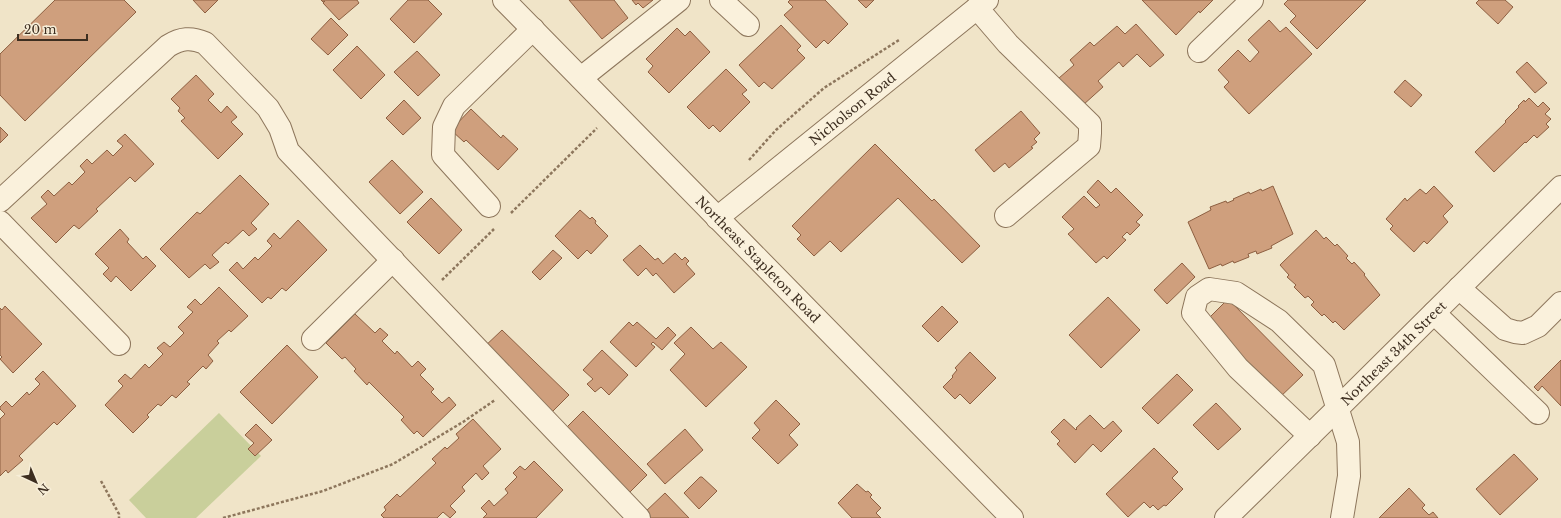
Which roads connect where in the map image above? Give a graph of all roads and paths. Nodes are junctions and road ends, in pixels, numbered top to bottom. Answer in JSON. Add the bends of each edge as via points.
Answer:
{"nodes":[{"id":1,"x":679,"y":0,"type":"edge"},
{"id":2,"x":721,"y":0,"type":"edge"},
{"id":3,"x":1252,"y":0,"type":"edge"},
{"id":4,"x":512,"y":2,"type":"edge"},
{"id":5,"x":982,"y":4,"type":"edge"},
{"id":6,"x":748,"y":25,"type":"dead end"},
{"id":7,"x":533,"y":29,"type":"junction"},
{"id":8,"x":1199,"y":52,"type":"dead end"},
{"id":9,"x":581,"y":78,"type":"junction"},
{"id":10,"x":614,"y":112,"type":"junction"},
{"id":11,"x":1561,"y":187,"type":"edge"},
{"id":12,"x":0,"y":201,"type":"edge"},
{"id":13,"x":498,"y":212,"type":"joint"},
{"id":14,"x":1006,"y":216,"type":"dead end"},
{"id":15,"x":717,"y":218,"type":"junction"},
{"id":16,"x":0,"y":222,"type":"edge"},
{"id":17,"x":494,"y":229,"type":"dead end"},
{"id":18,"x":393,"y":260,"type":"junction"},
{"id":19,"x":1459,"y":288,"type":"junction"},
{"id":20,"x":426,"y":295,"type":"junction"},
{"id":21,"x":1561,"y":303,"type":"edge"},
{"id":22,"x":1434,"y":313,"type":"junction"},
{"id":23,"x":313,"y":339,"type":"dead end"},
{"id":24,"x":119,"y":344,"type":"dead end"},
{"id":25,"x":513,"y":387,"type":"junction"},
{"id":26,"x":1338,"y":408,"type":"junction"},
{"id":27,"x":1538,"y":413,"type":"dead end"},
{"id":28,"x":1310,"y":436,"type":"junction"},
{"id":29,"x":101,"y":481,"type":"dead end"},
{"id":30,"x":119,"y":518,"type":"edge"},
{"id":31,"x":223,"y":518,"type":"edge"},
{"id":32,"x":639,"y":518,"type":"edge"},
{"id":33,"x":1012,"y":518,"type":"edge"},
{"id":34,"x":1226,"y":518,"type":"edge"},
{"id":35,"x":1342,"y":518,"type":"edge"}],
"edges":[{"from":1,"to":9,"type":"street"},
{"from":2,"to":6,"type":"street"},
{"from":3,"to":8,"type":"street"},
{"from":4,"to":7,"type":"street","name":"Northeast Stapleton Road"},
{"from":5,"to":14,"type":"street","via":[[1008,44],[1090,124],[1088,146]]},
{"from":5,"to":15,"type":"street","name":"Nicholson Road"},
{"from":7,"to":9,"type":"street","name":"Northeast Stapleton Road"},
{"from":7,"to":13,"type":"street","via":[[454,106],[444,127],[443,155]]},
{"from":9,"to":10,"type":"street","name":"Northeast Stapleton Road"},
{"from":10,"to":13,"type":"path"},
{"from":10,"to":15,"type":"street","name":"Northeast Stapleton Road"},
{"from":11,"to":19,"type":"street","name":"Northeast 34th Street"},
{"from":12,"to":18,"type":"street","via":[[168,46],[186,39],[196,40],[205,43],[268,108],[280,128],[288,151]]},
{"from":15,"to":33,"type":"street","name":"Northeast Stapleton Road"},
{"from":16,"to":24,"type":"street"},
{"from":17,"to":20,"type":"path"},
{"from":18,"to":20,"type":"street"},
{"from":18,"to":23,"type":"street"},
{"from":19,"to":21,"type":"street","via":[[1505,329],[1515,332],[1523,333],[1538,326]]},
{"from":19,"to":22,"type":"street","name":"Northeast 34th Street"},
{"from":20,"to":25,"type":"street"},
{"from":22,"to":26,"type":"street","name":"Northeast 34th Street"},
{"from":22,"to":27,"type":"street"},
{"from":25,"to":31,"type":"path","via":[[463,422],[393,464],[323,492]]},
{"from":25,"to":32,"type":"street"},
{"from":26,"to":28,"type":"street","name":"Northeast 34th Street"},
{"from":26,"to":28,"type":"street","via":[[1324,365],[1279,321],[1236,293],[1209,289],[1197,297],[1193,313],[1238,368]]},
{"from":26,"to":35,"type":"street","via":[[1348,442],[1349,476]]},
{"from":28,"to":34,"type":"street","name":"Northeast 34th Street"},
{"from":29,"to":30,"type":"path"}]}
